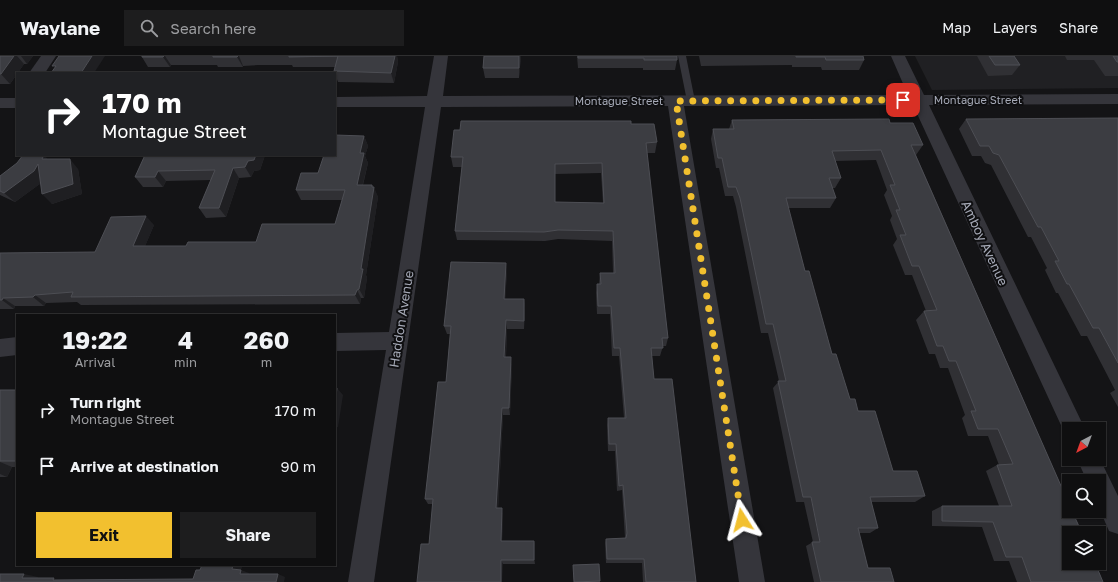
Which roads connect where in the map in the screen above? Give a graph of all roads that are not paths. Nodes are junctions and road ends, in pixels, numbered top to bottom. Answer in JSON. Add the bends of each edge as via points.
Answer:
{"nodes":[{"id":1,"x":49,"y":56,"type":"edge"},
{"id":2,"x":441,"y":56,"type":"edge"},
{"id":3,"x":682,"y":56,"type":"edge"},
{"id":4,"x":898,"y":56,"type":"edge"},
{"id":5,"x":38,"y":72,"type":"edge"},
{"id":6,"x":918,"y":100,"type":"junction"},
{"id":7,"x":1118,"y":100,"type":"edge"},
{"id":8,"x":434,"y":101,"type":"junction"},
{"id":9,"x":683,"y":101,"type":"junction"},
{"id":10,"x":16,"y":102,"type":"edge"},
{"id":11,"x":336,"y":102,"type":"edge"},
{"id":12,"x":0,"y":103,"type":"edge"},
{"id":13,"x":398,"y":341,"type":"junction"},
{"id":14,"x":336,"y":342,"type":"edge"},
{"id":15,"x":16,"y":346,"type":"edge"},
{"id":16,"x":0,"y":348,"type":"edge"},
{"id":17,"x":1071,"y":422,"type":"edge"},
{"id":18,"x":1106,"y":496,"type":"edge"},
{"id":19,"x":1118,"y":522,"type":"edge"},
{"id":20,"x":361,"y":582,"type":"edge"},
{"id":21,"x":752,"y":582,"type":"edge"}],
"edges":[{"from":1,"to":5,"type":"street"},
{"from":2,"to":8,"type":"street","name":"Haddon Avenue"},
{"from":3,"to":9,"type":"lane"},
{"from":4,"to":6,"type":"street","name":"Amboy Avenue"},
{"from":6,"to":7,"type":"street","name":"Montague Street"},
{"from":6,"to":9,"type":"street","name":"Montague Street"},
{"from":6,"to":17,"type":"street","name":"Amboy Avenue"},
{"from":8,"to":9,"type":"street","name":"Montague Street"},
{"from":8,"to":11,"type":"street","name":"Montague Street"},
{"from":8,"to":13,"type":"street","name":"Haddon Avenue"},
{"from":9,"to":21,"type":"street"},
{"from":10,"to":12,"type":"street"},
{"from":13,"to":14,"type":"street"},
{"from":13,"to":20,"type":"street","name":"Haddon Avenue"},
{"from":15,"to":16,"type":"street"},
{"from":18,"to":19,"type":"street"}]}
